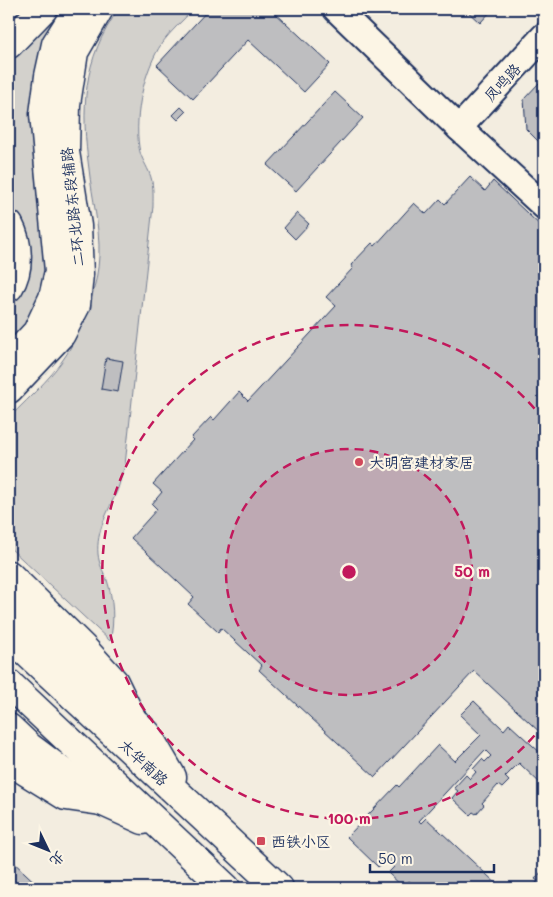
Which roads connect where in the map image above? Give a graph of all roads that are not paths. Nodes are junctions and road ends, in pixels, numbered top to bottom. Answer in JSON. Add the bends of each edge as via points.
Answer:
{"nodes":[{"id":1,"x":43,"y":9,"type":"edge"},
{"id":2,"x":78,"y":9,"type":"edge"},
{"id":3,"x":99,"y":9,"type":"edge"},
{"id":4,"x":336,"y":9,"type":"edge"},
{"id":5,"x":544,"y":36,"type":"edge"},
{"id":6,"x":9,"y":44,"type":"edge"},
{"id":7,"x":459,"y":128,"type":"junction"},
{"id":8,"x":544,"y":206,"type":"edge"},
{"id":9,"x":9,"y":225,"type":"edge"},
{"id":10,"x":9,"y":287,"type":"edge"},
{"id":11,"x":9,"y":362,"type":"edge"},
{"id":12,"x":9,"y":389,"type":"edge"},
{"id":13,"x":9,"y":575,"type":"edge"},
{"id":14,"x":9,"y":604,"type":"edge"},
{"id":15,"x":9,"y":636,"type":"edge"},
{"id":16,"x":9,"y":684,"type":"edge"},
{"id":17,"x":131,"y":717,"type":"junction"},
{"id":18,"x":9,"y":728,"type":"edge"},
{"id":19,"x":9,"y":758,"type":"edge"},
{"id":20,"x":101,"y":801,"type":"junction"},
{"id":21,"x":186,"y":802,"type":"junction"},
{"id":22,"x":163,"y":829,"type":"junction"},
{"id":23,"x":226,"y":888,"type":"edge"},
{"id":24,"x":279,"y":888,"type":"edge"}],
"edges":[{"from":1,"to":6,"type":"main road"},
{"from":2,"to":11,"type":"main road","via":[[56,44],[44,114],[59,272],[53,298],[36,332]]},
{"from":3,"to":12,"type":"main road","name":"二环北路东段辅路","via":[[74,52],[66,104],[65,152],[79,274],[76,305],[61,334]]},
{"from":4,"to":7,"type":"street"},
{"from":5,"to":7,"type":"street","name":"凤鸣路"},
{"from":7,"to":8,"type":"street"},
{"from":9,"to":10,"type":"main road","via":[[14,234],[17,259]]},
{"from":13,"to":17,"type":"main road","via":[[114,682]]},
{"from":14,"to":17,"type":"main road"},
{"from":15,"to":21,"type":"main road","name":"太华南路"},
{"from":16,"to":22,"type":"main road"},
{"from":17,"to":21,"type":"main road","via":[[147,734]]},
{"from":18,"to":20,"type":"main road"},
{"from":19,"to":20,"type":"main road","via":[[66,796]]},
{"from":20,"to":22,"type":"main road"},
{"from":21,"to":24,"type":"main road","name":"太华南路"},
{"from":22,"to":23,"type":"main road"}]}
